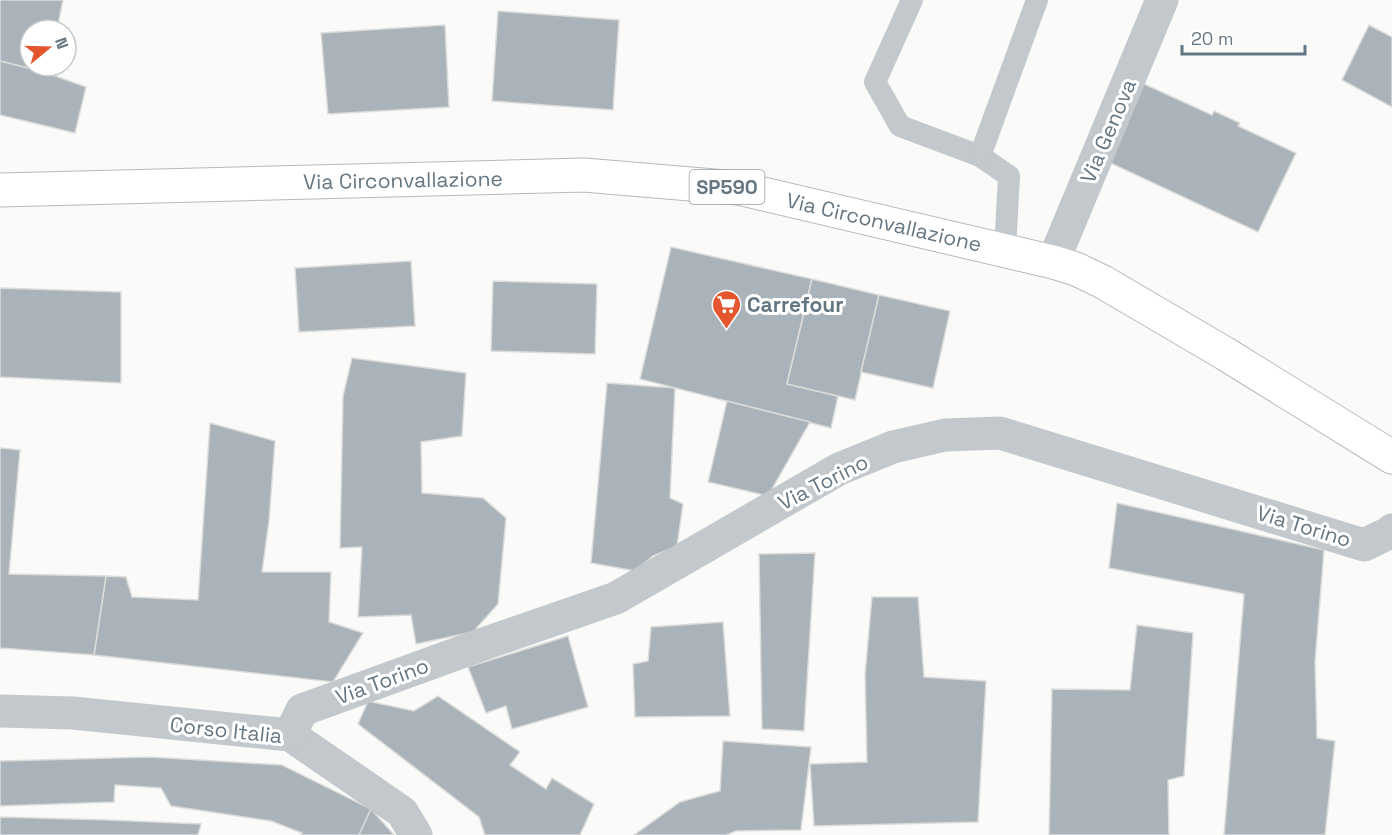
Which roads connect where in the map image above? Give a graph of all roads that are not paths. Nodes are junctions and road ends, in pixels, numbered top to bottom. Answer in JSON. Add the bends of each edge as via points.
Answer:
{"nodes":[{"id":1,"x":912,"y":0,"type":"edge"},
{"id":2,"x":1037,"y":0,"type":"edge"},
{"id":3,"x":1162,"y":0,"type":"edge"},
{"id":4,"x":980,"y":156,"type":"junction"},
{"id":5,"x":0,"y":190,"type":"edge"},
{"id":6,"x":1005,"y":251,"type":"junction"},
{"id":7,"x":1053,"y":262,"type":"junction"},
{"id":8,"x":1391,"y":453,"type":"edge"},
{"id":9,"x":1392,"y":530,"type":"edge"},
{"id":10,"x":0,"y":711,"type":"edge"},
{"id":11,"x":290,"y":735,"type":"junction"},
{"id":12,"x":416,"y":835,"type":"edge"}],
"edges":[{"from":1,"to":4,"type":"lane","via":[[875,82],[900,126]]},
{"from":2,"to":4,"type":"lane"},
{"from":3,"to":7,"type":"street","name":"Via Genova"},
{"from":4,"to":6,"type":"lane","via":[[1009,176]]},
{"from":5,"to":6,"type":"main road","name":"Via Circonvallazione","number":"SP590","via":[[584,175],[738,188]]},
{"from":6,"to":7,"type":"main road","name":"Via Circonvallazione","number":"SP590"},
{"from":7,"to":8,"type":"main road","name":"Via Circonvallazione","number":"SP590","via":[[1103,282]]},
{"from":9,"to":11,"type":"street","name":"Via Torino","via":[[1364,544],[1000,433],[945,435],[893,447],[839,469],[616,598],[302,710]]},
{"from":10,"to":11,"type":"street","name":"Corso Italia","via":[[73,713]]},
{"from":11,"to":12,"type":"street","name":"Corso Italia","via":[[402,812]]}]}
